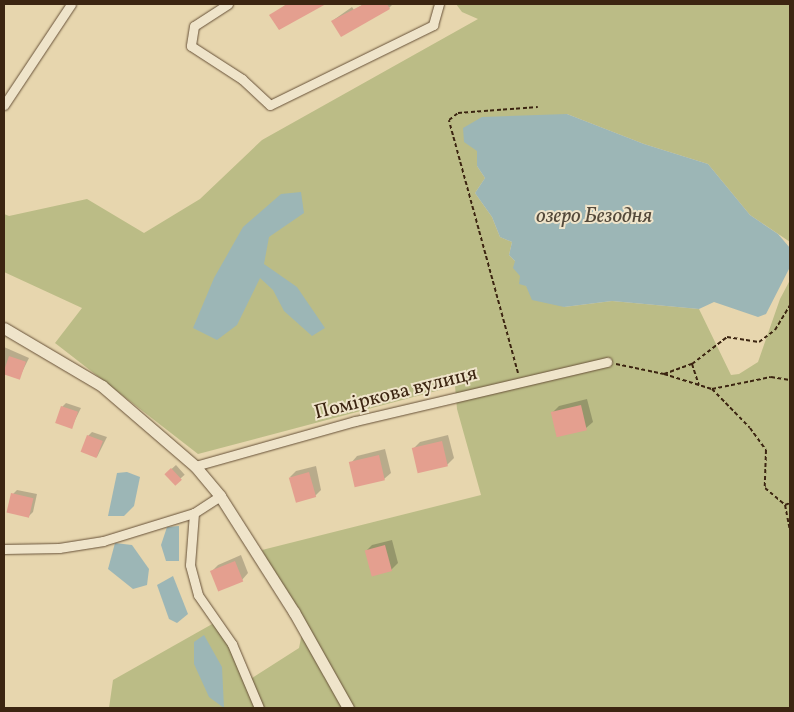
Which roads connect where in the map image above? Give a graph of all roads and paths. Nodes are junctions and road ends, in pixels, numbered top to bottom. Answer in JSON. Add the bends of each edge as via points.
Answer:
{"nodes":[{"id":1,"x":71,"y":4,"type":"edge"},
{"id":2,"x":228,"y":4,"type":"edge"},
{"id":3,"x":439,"y":4,"type":"edge"},
{"id":4,"x":4,"y":105,"type":"edge"},
{"id":5,"x":538,"y":107,"type":"dead end"},
{"id":6,"x":790,"y":305,"type":"edge"},
{"id":7,"x":4,"y":328,"type":"edge"},
{"id":8,"x":607,"y":362,"type":"joint"},
{"id":9,"x":692,"y":364,"type":"junction"},
{"id":10,"x":664,"y":374,"type":"junction"},
{"id":11,"x":790,"y":380,"type":"edge"},
{"id":12,"x":521,"y":382,"type":"junction"},
{"id":13,"x":699,"y":385,"type":"junction"},
{"id":14,"x":712,"y":389,"type":"junction"},
{"id":15,"x":195,"y":466,"type":"junction"},
{"id":16,"x":220,"y":496,"type":"junction"},
{"id":17,"x":790,"y":503,"type":"edge"},
{"id":18,"x":785,"y":505,"type":"junction"},
{"id":19,"x":194,"y":513,"type":"junction"},
{"id":20,"x":790,"y":530,"type":"edge"},
{"id":21,"x":4,"y":549,"type":"edge"},
{"id":22,"x":259,"y":708,"type":"edge"},
{"id":23,"x":348,"y":708,"type":"edge"}],
"edges":[{"from":1,"to":4,"type":"street"},
{"from":2,"to":3,"type":"street","via":[[194,26],[191,46],[242,79],[270,104],[432,25]]},
{"from":5,"to":12,"type":"path","via":[[458,113],[449,120]]},
{"from":6,"to":9,"type":"path","via":[[775,330],[759,342],[727,337]]},
{"from":7,"to":15,"type":"street","via":[[102,386]]},
{"from":8,"to":10,"type":"path"},
{"from":8,"to":12,"type":"street","name":"Поміркова вулиця"},
{"from":9,"to":10,"type":"path"},
{"from":9,"to":13,"type":"path"},
{"from":10,"to":13,"type":"path"},
{"from":11,"to":14,"type":"path","via":[[771,377]]},
{"from":12,"to":15,"type":"street","name":"Поміркова вулиця","via":[[355,421]]},
{"from":13,"to":14,"type":"path"},
{"from":14,"to":18,"type":"path","via":[[750,428],[766,450],[764,488]]},
{"from":15,"to":16,"type":"street"},
{"from":16,"to":19,"type":"street"},
{"from":16,"to":23,"type":"street","via":[[294,612]]},
{"from":17,"to":18,"type":"path"},
{"from":18,"to":20,"type":"path"},
{"from":19,"to":21,"type":"street","via":[[103,541],[59,548]]},
{"from":19,"to":22,"type":"street","via":[[190,565],[198,595],[232,644]]}]}
